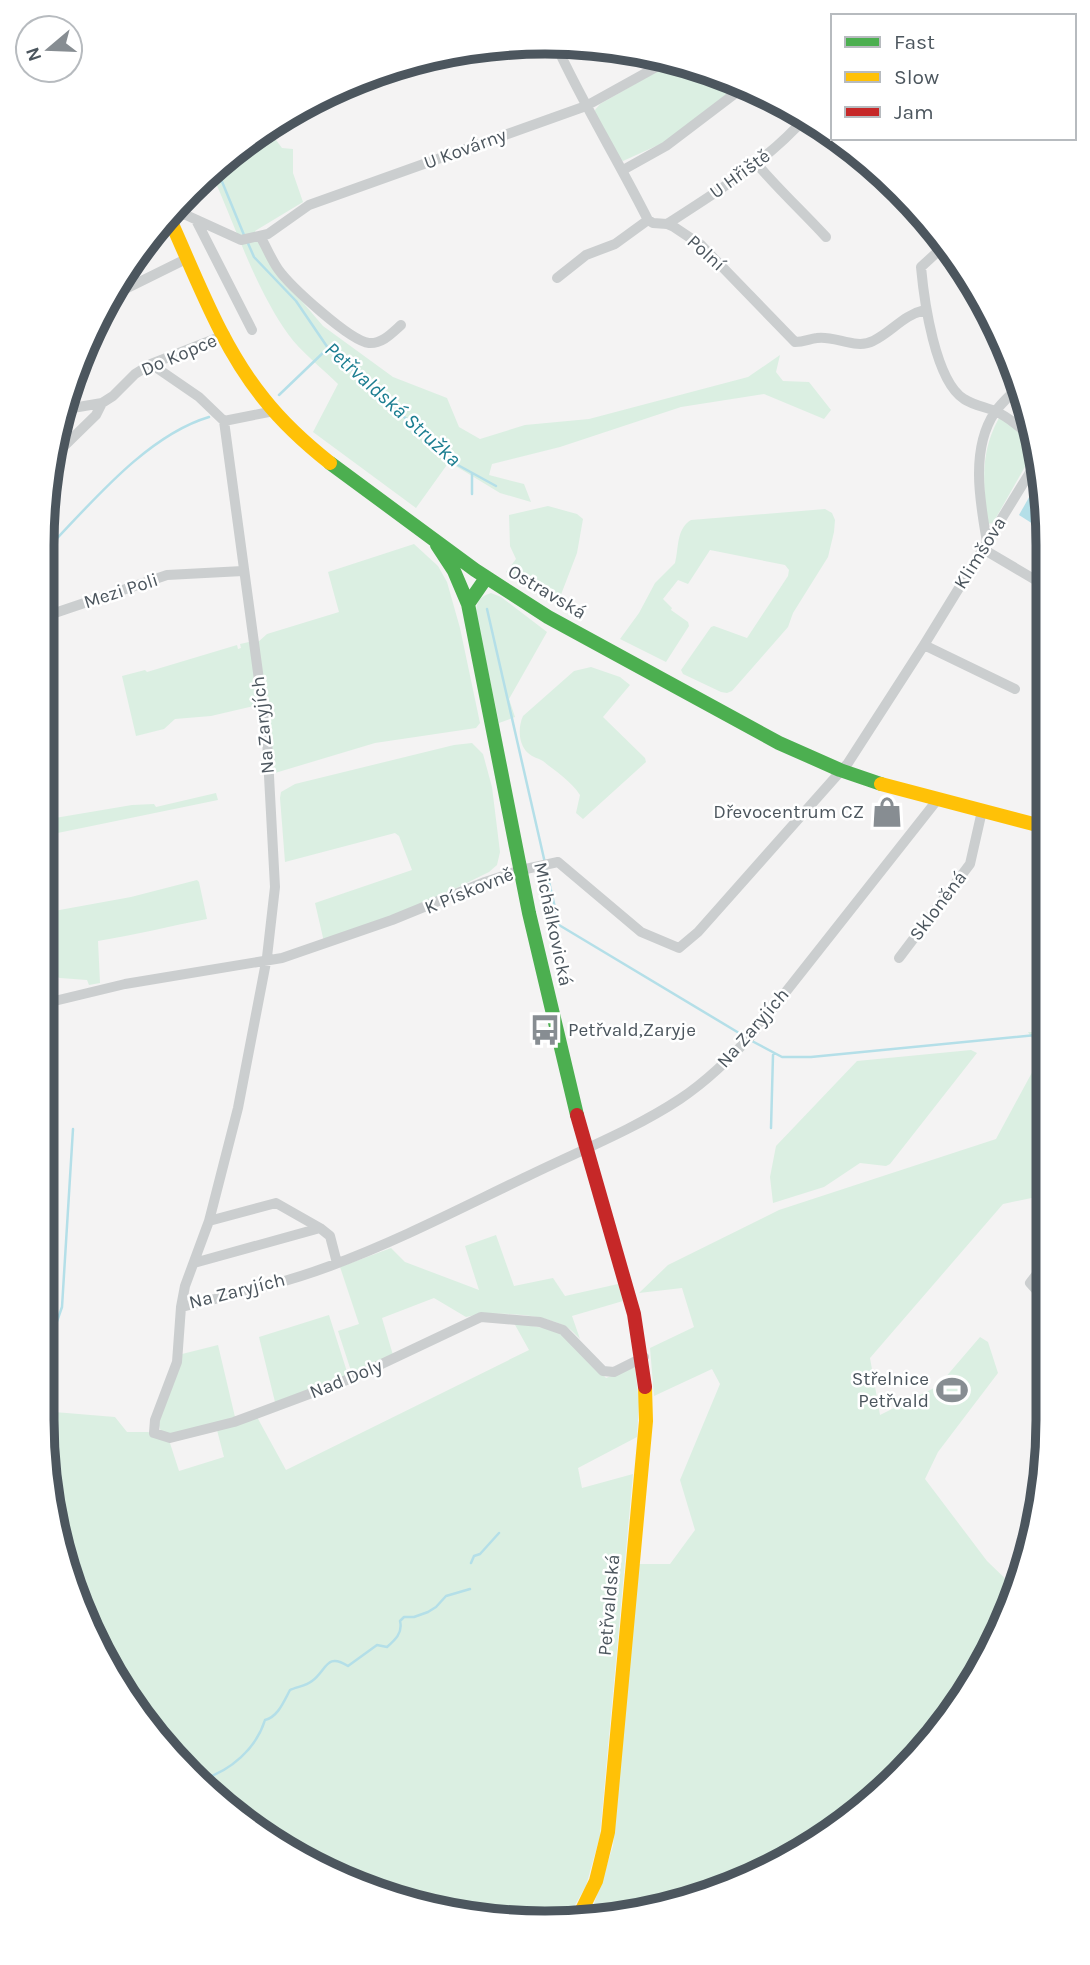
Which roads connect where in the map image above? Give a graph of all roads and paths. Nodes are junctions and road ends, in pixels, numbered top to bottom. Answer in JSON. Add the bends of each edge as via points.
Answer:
{"nodes":[{"id":1,"x":561,"y":55,"type":"edge"},
{"id":2,"x":656,"y":67,"type":"edge"},
{"id":3,"x":736,"y":93,"type":"edge"},
{"id":4,"x":586,"y":106,"type":"junction"},
{"id":5,"x":799,"y":125,"type":"edge"},
{"id":6,"x":757,"y":164,"type":"junction"},
{"id":7,"x":623,"y":170,"type":"junction"},
{"id":8,"x":182,"y":215,"type":"edge"},
{"id":9,"x":195,"y":219,"type":"junction"},
{"id":10,"x":648,"y":220,"type":"junction"},
{"id":11,"x":667,"y":224,"type":"junction"},
{"id":12,"x":172,"y":225,"type":"edge"},
{"id":13,"x":260,"y":236,"type":"junction"},
{"id":14,"x":826,"y":237,"type":"dead end"},
{"id":15,"x":938,"y":251,"type":"edge"},
{"id":16,"x":188,"y":258,"type":"junction"},
{"id":17,"x":557,"y":278,"type":"dead end"},
{"id":18,"x":127,"y":289,"type":"edge"},
{"id":19,"x":925,"y":310,"type":"junction"},
{"id":20,"x":401,"y":325,"type":"dead end"},
{"id":21,"x":252,"y":330,"type":"dead end"},
{"id":22,"x":225,"y":335,"type":"junction"},
{"id":23,"x":151,"y":364,"type":"junction"},
{"id":24,"x":1012,"y":393,"type":"edge"},
{"id":25,"x":102,"y":403,"type":"junction"},
{"id":26,"x":74,"y":408,"type":"edge"},
{"id":27,"x":274,"y":411,"type":"junction"},
{"id":28,"x":995,"y":411,"type":"junction"},
{"id":29,"x":224,"y":421,"type":"junction"},
{"id":30,"x":1021,"y":427,"type":"edge"},
{"id":31,"x":65,"y":446,"type":"edge"},
{"id":32,"x":1030,"y":472,"type":"edge"},
{"id":33,"x":432,"y":539,"type":"junction"},
{"id":34,"x":985,"y":546,"type":"junction"},
{"id":35,"x":243,"y":571,"type":"junction"},
{"id":36,"x":482,"y":575,"type":"junction"},
{"id":37,"x":1036,"y":579,"type":"edge"},
{"id":38,"x":462,"y":588,"type":"junction"},
{"id":39,"x":468,"y":604,"type":"junction"},
{"id":40,"x":54,"y":613,"type":"edge"},
{"id":41,"x":924,"y":645,"type":"junction"},
{"id":42,"x":1015,"y":689,"type":"dead end"},
{"id":43,"x":841,"y":771,"type":"junction"},
{"id":44,"x":938,"y":799,"type":"junction"},
{"id":45,"x":982,"y":811,"type":"junction"},
{"id":46,"x":1036,"y":822,"type":"edge"},
{"id":47,"x":521,"y":870,"type":"junction"},
{"id":48,"x":899,"y":958,"type":"dead end"},
{"id":49,"x":265,"y":962,"type":"junction"},
{"id":50,"x":54,"y":1001,"type":"edge"},
{"id":51,"x":587,"y":1147,"type":"junction"},
{"id":52,"x":209,"y":1221,"type":"junction"},
{"id":53,"x":320,"y":1228,"type":"junction"},
{"id":54,"x":194,"y":1263,"type":"junction"},
{"id":55,"x":337,"y":1263,"type":"junction"},
{"id":56,"x":1036,"y":1275,"type":"edge"},
{"id":57,"x":628,"y":1287,"type":"joint"},
{"id":58,"x":1036,"y":1290,"type":"edge"},
{"id":59,"x":181,"y":1307,"type":"junction"},
{"id":60,"x":644,"y":1357,"type":"junction"},
{"id":61,"x":582,"y":1910,"type":"edge"}],
"edges":[{"from":1,"to":4,"type":"street"},
{"from":2,"to":4,"type":"street","name":"U Kovárny"},
{"from":3,"to":7,"type":"street","via":[[666,146]]},
{"from":4,"to":7,"type":"street"},
{"from":4,"to":13,"type":"street","name":"U Kovárny","via":[[309,205]]},
{"from":5,"to":6,"type":"street","name":"U Hřiště"},
{"from":6,"to":11,"type":"street","name":"U Hřiště"},
{"from":6,"to":14,"type":"street"},
{"from":7,"to":10,"type":"street"},
{"from":8,"to":9,"type":"street"},
{"from":9,"to":13,"type":"street","via":[[241,240]]},
{"from":9,"to":21,"type":"street"},
{"from":10,"to":11,"type":"street","name":"Polní"},
{"from":10,"to":17,"type":"street","via":[[615,244],[586,255]]},
{"from":11,"to":19,"type":"street","name":"Polní","via":[[701,245],[795,342],[818,337],[872,342],[912,313]]},
{"from":12,"to":16,"type":"street","name":"Ostravská"},
{"from":13,"to":20,"type":"street","via":[[278,270],[356,339],[384,340]]},
{"from":15,"to":19,"type":"street","via":[[921,267]]},
{"from":16,"to":18,"type":"street"},
{"from":16,"to":22,"type":"street","name":"Ostravská"},
{"from":19,"to":28,"type":"street","via":[[946,379],[963,399]]},
{"from":22,"to":23,"type":"street","name":"Do Kopce"},
{"from":22,"to":27,"type":"street","name":"Ostravská"},
{"from":23,"to":25,"type":"street","name":"Do Kopce"},
{"from":23,"to":29,"type":"street","via":[[199,397]]},
{"from":24,"to":28,"type":"street"},
{"from":25,"to":26,"type":"street"},
{"from":25,"to":31,"type":"street","name":"Do Kopce"},
{"from":27,"to":29,"type":"street"},
{"from":27,"to":33,"type":"street","name":"Ostravská","via":[[315,452]]},
{"from":28,"to":30,"type":"street"},
{"from":28,"to":34,"type":"street","via":[[979,467]]},
{"from":29,"to":35,"type":"street","name":"Na Zaryjích"},
{"from":32,"to":34,"type":"street","name":"Klimšova"},
{"from":33,"to":36,"type":"street","name":"Ostravská"},
{"from":33,"to":38,"type":"street","name":"Michálkovická"},
{"from":34,"to":37,"type":"street"},
{"from":34,"to":41,"type":"street","name":"Klimšova"},
{"from":35,"to":40,"type":"street","name":"Mezi Poli","via":[[167,575]]},
{"from":35,"to":49,"type":"street","name":"Na Zaryjích","via":[[267,739],[275,887]]},
{"from":36,"to":38,"type":"street","via":[[469,577]]},
{"from":36,"to":39,"type":"street"},
{"from":36,"to":43,"type":"street","name":"Ostravská","via":[[751,729]]},
{"from":38,"to":39,"type":"street","name":"Michálkovická"},
{"from":39,"to":47,"type":"street","name":"Michálkovická"},
{"from":41,"to":42,"type":"street"},
{"from":41,"to":43,"type":"street","name":"Klimšova"},
{"from":43,"to":44,"type":"street","name":"Ostravská"},
{"from":43,"to":47,"type":"street","name":"K Pískovně","via":[[679,948],[641,932],[558,862]]},
{"from":44,"to":45,"type":"street","name":"Ostravská"},
{"from":44,"to":51,"type":"street","name":"Na Zaryjích","via":[[751,1036],[719,1069],[680,1099]]},
{"from":45,"to":46,"type":"street","name":"Ostravská"},
{"from":45,"to":48,"type":"street","name":"Skloněná","via":[[970,864]]},
{"from":47,"to":49,"type":"street","name":"K Pískovně","via":[[336,942]]},
{"from":47,"to":51,"type":"street","name":"Michálkovická"},
{"from":49,"to":50,"type":"street","name":"K Pískovně","via":[[125,984]]},
{"from":49,"to":52,"type":"street","name":"Na Zaryjích","via":[[238,1108]]},
{"from":51,"to":55,"type":"street","name":"Na Zaryjích","via":[[417,1230]]},
{"from":51,"to":57,"type":"street","name":"Michálkovická"},
{"from":52,"to":53,"type":"street","via":[[276,1203]]},
{"from":52,"to":54,"type":"street","name":"Na Zaryjích"},
{"from":53,"to":54,"type":"street"},
{"from":53,"to":55,"type":"street","via":[[330,1236]]},
{"from":54,"to":59,"type":"street","name":"Na Zaryjích"},
{"from":55,"to":59,"type":"street","name":"Na Zaryjích"},
{"from":56,"to":58,"type":"street","via":[[1030,1283]]},
{"from":57,"to":60,"type":"street","name":"Petřvaldská"},
{"from":59,"to":60,"type":"street","name":"Nad Doly","via":[[177,1362],[155,1420],[154,1433],[170,1438],[234,1422],[352,1378],[481,1317],[540,1322],[563,1330],[603,1371],[614,1372]]},
{"from":60,"to":61,"type":"street","name":"Petřvaldská","via":[[646,1421],[608,1832],[596,1881]]}]}
